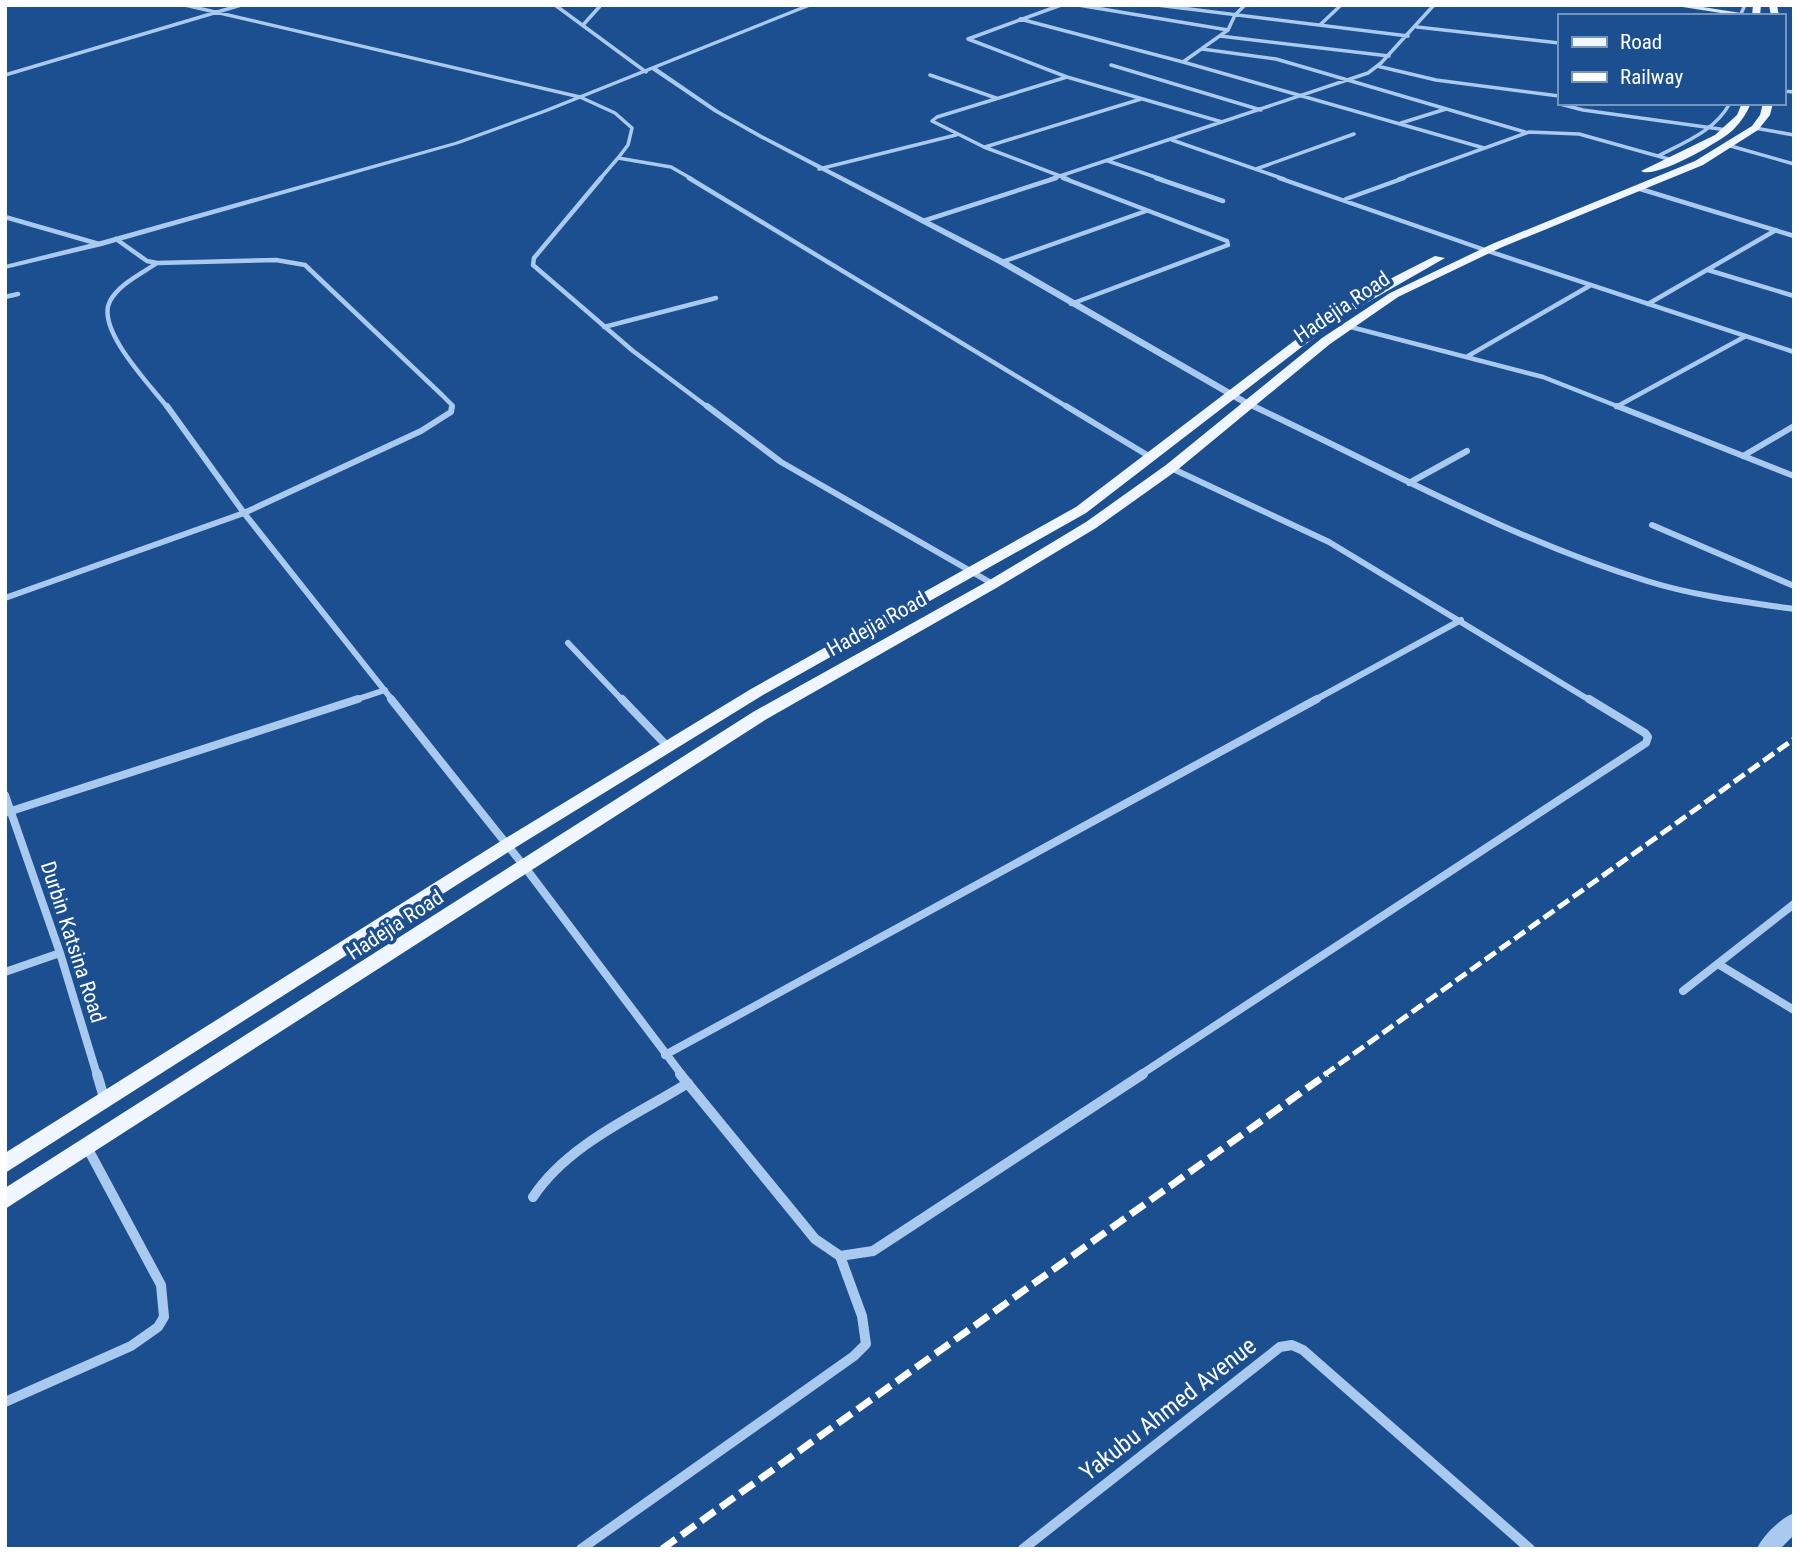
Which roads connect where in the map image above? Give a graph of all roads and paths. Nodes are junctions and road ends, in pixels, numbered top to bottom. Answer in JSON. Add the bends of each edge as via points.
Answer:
{"nodes":[{"id":1,"x":185,"y":5,"type":"edge"},
{"id":2,"x":241,"y":5,"type":"edge"},
{"id":3,"x":555,"y":5,"type":"edge"},
{"id":4,"x":601,"y":5,"type":"edge"},
{"id":5,"x":811,"y":5,"type":"edge"},
{"id":6,"x":1061,"y":5,"type":"edge"},
{"id":7,"x":1078,"y":5,"type":"edge"},
{"id":8,"x":1157,"y":5,"type":"edge"},
{"id":9,"x":1245,"y":5,"type":"edge"},
{"id":10,"x":1340,"y":5,"type":"edge"},
{"id":11,"x":1434,"y":5,"type":"edge"},
{"id":12,"x":1673,"y":5,"type":"edge"},
{"id":13,"x":217,"y":13,"type":"junction"},
{"id":14,"x":1733,"y":14,"type":"edge"},
{"id":15,"x":1235,"y":15,"type":"junction"},
{"id":16,"x":1020,"y":19,"type":"junction"},
{"id":17,"x":583,"y":25,"type":"junction"},
{"id":18,"x":1320,"y":25,"type":"junction"},
{"id":19,"x":1417,"y":27,"type":"junction"},
{"id":20,"x":1228,"y":30,"type":"junction"},
{"id":21,"x":1220,"y":36,"type":"junction"},
{"id":22,"x":1408,"y":36,"type":"junction"},
{"id":23,"x":1265,"y":41,"type":"junction"},
{"id":24,"x":1558,"y":43,"type":"edge"},
{"id":25,"x":1202,"y":49,"type":"junction"},
{"id":26,"x":1252,"y":55,"type":"junction"},
{"id":27,"x":1389,"y":56,"type":"junction"},
{"id":28,"x":1183,"y":62,"type":"junction"},
{"id":29,"x":1111,"y":65,"type":"dead end"},
{"id":30,"x":1377,"y":66,"type":"junction"},
{"id":31,"x":650,"y":70,"type":"junction"},
{"id":32,"x":5,"y":75,"type":"edge"},
{"id":33,"x":930,"y":75,"type":"dead end"},
{"id":34,"x":1067,"y":77,"type":"junction"},
{"id":35,"x":1350,"y":79,"type":"junction"},
{"id":36,"x":1301,"y":96,"type":"junction"},
{"id":37,"x":580,"y":97,"type":"junction"},
{"id":38,"x":1558,"y":97,"type":"edge"},
{"id":39,"x":996,"y":99,"type":"junction"},
{"id":40,"x":1142,"y":99,"type":"junction"},
{"id":41,"x":1564,"y":105,"type":"edge"},
{"id":42,"x":1729,"y":105,"type":"edge"},
{"id":43,"x":1746,"y":105,"type":"edge"},
{"id":44,"x":1768,"y":105,"type":"edge"},
{"id":45,"x":1447,"y":108,"type":"junction"},
{"id":46,"x":1261,"y":110,"type":"junction"},
{"id":47,"x":1224,"y":123,"type":"junction"},
{"id":48,"x":1399,"y":124,"type":"junction"},
{"id":49,"x":1711,"y":127,"type":"junction"},
{"id":50,"x":1755,"y":128,"type":"junction"},
{"id":51,"x":1525,"y":132,"type":"junction"},
{"id":52,"x":1354,"y":134,"type":"dead end"},
{"id":53,"x":956,"y":135,"type":"junction"},
{"id":54,"x":1794,"y":135,"type":"edge"},
{"id":55,"x":1727,"y":137,"type":"junction"},
{"id":56,"x":1172,"y":140,"type":"junction"},
{"id":57,"x":984,"y":147,"type":"junction"},
{"id":58,"x":1484,"y":148,"type":"junction"},
{"id":59,"x":618,"y":158,"type":"junction"},
{"id":60,"x":1669,"y":158,"type":"junction"},
{"id":61,"x":1108,"y":161,"type":"junction"},
{"id":62,"x":1699,"y":163,"type":"junction"},
{"id":63,"x":1794,"y":164,"type":"edge"},
{"id":64,"x":819,"y":169,"type":"junction"},
{"id":65,"x":1256,"y":169,"type":"junction"},
{"id":66,"x":1060,"y":176,"type":"junction"},
{"id":67,"x":1637,"y":188,"type":"junction"},
{"id":68,"x":1345,"y":200,"type":"junction"},
{"id":69,"x":1223,"y":201,"type":"dead end"},
{"id":70,"x":1147,"y":211,"type":"junction"},
{"id":71,"x":5,"y":216,"type":"edge"},
{"id":72,"x":923,"y":221,"type":"junction"},
{"id":73,"x":1776,"y":230,"type":"junction"},
{"id":74,"x":1792,"y":234,"type":"edge"},
{"id":75,"x":116,"y":239,"type":"junction"},
{"id":76,"x":99,"y":244,"type":"junction"},
{"id":77,"x":1477,"y":247,"type":"junction"},
{"id":78,"x":1002,"y":262,"type":"junction"},
{"id":79,"x":157,"y":263,"type":"junction"},
{"id":80,"x":5,"y":267,"type":"edge"},
{"id":81,"x":1708,"y":270,"type":"junction"},
{"id":82,"x":1591,"y":285,"type":"junction"},
{"id":83,"x":18,"y":294,"type":"dead end"},
{"id":84,"x":5,"y":296,"type":"edge"},
{"id":85,"x":1794,"y":296,"type":"edge"},
{"id":86,"x":716,"y":298,"type":"dead end"},
{"id":87,"x":1072,"y":304,"type":"junction"},
{"id":88,"x":1648,"y":304,"type":"junction"},
{"id":89,"x":1346,"y":326,"type":"junction"},
{"id":90,"x":604,"y":327,"type":"junction"},
{"id":91,"x":1746,"y":336,"type":"junction"},
{"id":92,"x":1794,"y":352,"type":"edge"},
{"id":93,"x":1468,"y":356,"type":"junction"},
{"id":94,"x":1230,"y":396,"type":"junction"},
{"id":95,"x":1248,"y":404,"type":"junction"},
{"id":96,"x":1616,"y":407,"type":"junction"},
{"id":97,"x":1794,"y":426,"type":"edge"},
{"id":98,"x":1467,"y":450,"type":"dead end"},
{"id":99,"x":1743,"y":456,"type":"junction"},
{"id":100,"x":1153,"y":458,"type":"junction"},
{"id":101,"x":1171,"y":468,"type":"junction"},
{"id":102,"x":1794,"y":477,"type":"edge"},
{"id":103,"x":1409,"y":483,"type":"junction"},
{"id":104,"x":244,"y":513,"type":"junction"},
{"id":105,"x":1652,"y":525,"type":"dead end"},
{"id":106,"x":971,"y":574,"type":"junction"},
{"id":107,"x":993,"y":584,"type":"junction"},
{"id":108,"x":1794,"y":586,"type":"edge"},
{"id":109,"x":5,"y":598,"type":"edge"},
{"id":110,"x":1794,"y":609,"type":"edge"},
{"id":111,"x":1461,"y":620,"type":"junction"},
{"id":112,"x":568,"y":643,"type":"dead end"},
{"id":113,"x":385,"y":690,"type":"junction"},
{"id":114,"x":668,"y":747,"type":"junction"},
{"id":115,"x":5,"y":794,"type":"edge"},
{"id":116,"x":9,"y":812,"type":"edge"},
{"id":117,"x":507,"y":845,"type":"junction"},
{"id":118,"x":524,"y":866,"type":"junction"},
{"id":119,"x":1794,"y":904,"type":"edge"},
{"id":120,"x":60,"y":953,"type":"junction"},
{"id":121,"x":1717,"y":964,"type":"junction"},
{"id":122,"x":5,"y":972,"type":"edge"},
{"id":123,"x":1683,"y":991,"type":"dead end"},
{"id":124,"x":1794,"y":1010,"type":"edge"},
{"id":125,"x":665,"y":1055,"type":"junction"},
{"id":126,"x":688,"y":1083,"type":"junction"},
{"id":127,"x":105,"y":1102,"type":"junction"},
{"id":128,"x":88,"y":1149,"type":"junction"},
{"id":129,"x":5,"y":1164,"type":"edge"},
{"id":130,"x":533,"y":1197,"type":"dead end"},
{"id":131,"x":5,"y":1200,"type":"edge"},
{"id":132,"x":840,"y":1256,"type":"junction"},
{"id":133,"x":5,"y":1402,"type":"edge"},
{"id":134,"x":1794,"y":1522,"type":"edge"},
{"id":135,"x":581,"y":1549,"type":"edge"},
{"id":136,"x":1023,"y":1549,"type":"edge"},
{"id":137,"x":1530,"y":1549,"type":"edge"},
{"id":138,"x":1766,"y":1549,"type":"edge"}],
"edges":[{"from":1,"to":13,"type":"street"},
{"from":2,"to":13,"type":"street"},
{"from":3,"to":17,"type":"street"},
{"from":4,"to":17,"type":"street"},
{"from":5,"to":31,"type":"street"},
{"from":6,"to":16,"type":"street"},
{"from":7,"to":20,"type":"street"},
{"from":8,"to":15,"type":"street"},
{"from":9,"to":15,"type":"street"},
{"from":10,"to":18,"type":"street"},
{"from":11,"to":19,"type":"street"},
{"from":12,"to":14,"type":"main road"},
{"from":13,"to":32,"type":"street"},
{"from":13,"to":37,"type":"street"},
{"from":15,"to":18,"type":"street"},
{"from":15,"to":20,"type":"street"},
{"from":16,"to":28,"type":"street"},
{"from":16,"to":34,"type":"street","via":[[968,39]]},
{"from":17,"to":31,"type":"street"},
{"from":18,"to":22,"type":"street"},
{"from":19,"to":22,"type":"street"},
{"from":19,"to":24,"type":"street"},
{"from":20,"to":21,"type":"street"},
{"from":21,"to":23,"type":"street"},
{"from":21,"to":25,"type":"street"},
{"from":22,"to":27,"type":"street"},
{"from":23,"to":26,"type":"street"},
{"from":23,"to":27,"type":"street"},
{"from":25,"to":26,"type":"street"},
{"from":25,"to":28,"type":"street"},
{"from":26,"to":35,"type":"street"},
{"from":27,"to":30,"type":"street"},
{"from":28,"to":36,"type":"street"},
{"from":29,"to":46,"type":"street"},
{"from":30,"to":35,"type":"street"},
{"from":30,"to":38,"type":"street","via":[[1437,80]]},
{"from":31,"to":37,"type":"street"},
{"from":31,"to":64,"type":"street"},
{"from":33,"to":39,"type":"street"},
{"from":34,"to":39,"type":"street"},
{"from":34,"to":40,"type":"street"},
{"from":35,"to":36,"type":"street"},
{"from":35,"to":45,"type":"street"},
{"from":36,"to":46,"type":"street"},
{"from":36,"to":48,"type":"street"},
{"from":37,"to":59,"type":"street","via":[[620,116],[632,128],[628,145]]},
{"from":37,"to":75,"type":"street","via":[[444,147]]},
{"from":39,"to":53,"type":"street","via":[[932,121]]},
{"from":40,"to":47,"type":"street"},
{"from":40,"to":57,"type":"street"},
{"from":41,"to":49,"type":"street"},
{"from":42,"to":49,"type":"street","via":[[1724,117]]},
{"from":43,"to":55,"type":"main road","name":"Hadejia Road"},
{"from":44,"to":50,"type":"main road"},
{"from":45,"to":48,"type":"street"},
{"from":45,"to":51,"type":"street"},
{"from":46,"to":47,"type":"street"},
{"from":47,"to":56,"type":"street"},
{"from":48,"to":58,"type":"street"},
{"from":49,"to":55,"type":"street"},
{"from":49,"to":60,"type":"street"},
{"from":50,"to":54,"type":"street"},
{"from":50,"to":55,"type":"main road","name":"Hadejia Road"},
{"from":51,"to":58,"type":"street"},
{"from":51,"to":60,"type":"street","via":[[1569,132]]},
{"from":52,"to":65,"type":"street"},
{"from":53,"to":57,"type":"street"},
{"from":53,"to":64,"type":"street"},
{"from":55,"to":60,"type":"main road","name":"Hadejia Road"},
{"from":55,"to":62,"type":"main road","name":"Hadejia Road"},
{"from":55,"to":63,"type":"street"},
{"from":56,"to":61,"type":"street"},
{"from":56,"to":65,"type":"street"},
{"from":57,"to":66,"type":"street"},
{"from":58,"to":68,"type":"street"},
{"from":59,"to":90,"type":"street","via":[[534,258],[533,265]]},
{"from":59,"to":100,"type":"street","via":[[671,167]]},
{"from":60,"to":62,"type":"main road"},
{"from":60,"to":77,"type":"main road","name":"Hadejia Road"},
{"from":61,"to":66,"type":"street"},
{"from":61,"to":69,"type":"street"},
{"from":62,"to":67,"type":"main road","name":"Hadejia Road"},
{"from":64,"to":72,"type":"street"},
{"from":65,"to":68,"type":"street"},
{"from":66,"to":70,"type":"street"},
{"from":66,"to":72,"type":"street"},
{"from":67,"to":73,"type":"street"},
{"from":67,"to":77,"type":"main road","name":"Hadejia Road"},
{"from":68,"to":77,"type":"street"},
{"from":70,"to":78,"type":"street"},
{"from":70,"to":87,"type":"street","via":[[1228,245]]},
{"from":71,"to":76,"type":"street"},
{"from":72,"to":78,"type":"street"},
{"from":73,"to":74,"type":"street"},
{"from":73,"to":81,"type":"street"},
{"from":75,"to":76,"type":"street"},
{"from":75,"to":79,"type":"street","via":[[146,261]]},
{"from":76,"to":80,"type":"street"},
{"from":77,"to":82,"type":"street"},
{"from":77,"to":89,"type":"main road","name":"Hadejia Road"},
{"from":77,"to":94,"type":"main road","name":"Hadejia Road","via":[[1384,285],[1333,316]]},
{"from":78,"to":87,"type":"street"},
{"from":79,"to":104,"type":"street","via":[[111,299],[106,311],[108,325]]},
{"from":79,"to":104,"type":"street","via":[[276,260],[305,265],[452,405],[452,412],[421,431]]},
{"from":81,"to":85,"type":"street"},
{"from":81,"to":88,"type":"street"},
{"from":82,"to":88,"type":"street"},
{"from":82,"to":93,"type":"street"},
{"from":83,"to":84,"type":"street"},
{"from":86,"to":90,"type":"street"},
{"from":87,"to":94,"type":"street"},
{"from":88,"to":91,"type":"street"},
{"from":89,"to":93,"type":"street"},
{"from":89,"to":95,"type":"main road","name":"Hadejia Road"},
{"from":90,"to":106,"type":"street","via":[[781,462]]},
{"from":91,"to":92,"type":"street"},
{"from":91,"to":96,"type":"street"},
{"from":93,"to":96,"type":"street","via":[[1563,384]]},
{"from":94,"to":95,"type":"street"},
{"from":94,"to":100,"type":"main road","name":"Hadejia Road"},
{"from":95,"to":101,"type":"main road","name":"Hadejia Road"},
{"from":95,"to":103,"type":"street"},
{"from":96,"to":99,"type":"street"},
{"from":97,"to":99,"type":"street"},
{"from":98,"to":103,"type":"street"},
{"from":99,"to":102,"type":"street"},
{"from":100,"to":106,"type":"main road","name":"Hadejia Road","via":[[1081,510]]},
{"from":101,"to":107,"type":"main road","name":"Hadejia Road","via":[[1102,518]]},
{"from":101,"to":111,"type":"street","via":[[1329,542]]},
{"from":103,"to":110,"type":"street","via":[[1586,562],[1649,583],[1706,598]]},
{"from":104,"to":109,"type":"street"},
{"from":104,"to":113,"type":"street"},
{"from":105,"to":108,"type":"street"},
{"from":106,"to":107,"type":"street"},
{"from":106,"to":114,"type":"main road","name":"Hadejia Road"},
{"from":107,"to":118,"type":"main road","name":"Hadejia Road","via":[[759,716]]},
{"from":111,"to":125,"type":"street"},
{"from":111,"to":132,"type":"street","via":[[1645,733],[1646,743],[873,1251]]},
{"from":112,"to":114,"type":"street"},
{"from":113,"to":116,"type":"street"},
{"from":113,"to":117,"type":"street"},
{"from":114,"to":117,"type":"main road","name":"Hadejia Road"},
{"from":115,"to":116,"type":"street","name":"Durbin Katsina Road"},
{"from":116,"to":120,"type":"street","name":"Durbin Katsina Road"},
{"from":117,"to":118,"type":"street"},
{"from":117,"to":127,"type":"main road","name":"Hadejia Road"},
{"from":118,"to":125,"type":"street"},
{"from":118,"to":128,"type":"main road","name":"Hadejia Road"},
{"from":119,"to":121,"type":"street"},
{"from":120,"to":122,"type":"street"},
{"from":120,"to":127,"type":"street","name":"Durbin Katsina Road"},
{"from":121,"to":123,"type":"street"},
{"from":121,"to":124,"type":"street"},
{"from":125,"to":126,"type":"street"},
{"from":126,"to":130,"type":"street","via":[[572,1154],[547,1176]]},
{"from":126,"to":132,"type":"street","via":[[815,1239]]},
{"from":127,"to":129,"type":"main road","name":"Hadejia Road"},
{"from":128,"to":131,"type":"main road","name":"Hadejia Road"},
{"from":128,"to":133,"type":"street","via":[[161,1285],[166,1306],[159,1326],[131,1345]]},
{"from":132,"to":135,"type":"street","via":[[862,1316],[866,1344]]},
{"from":134,"to":138,"type":"street"},
{"from":136,"to":137,"type":"street","name":"Yakubu Ahmed Avenue","via":[[1280,1347],[1292,1345]]}]}
